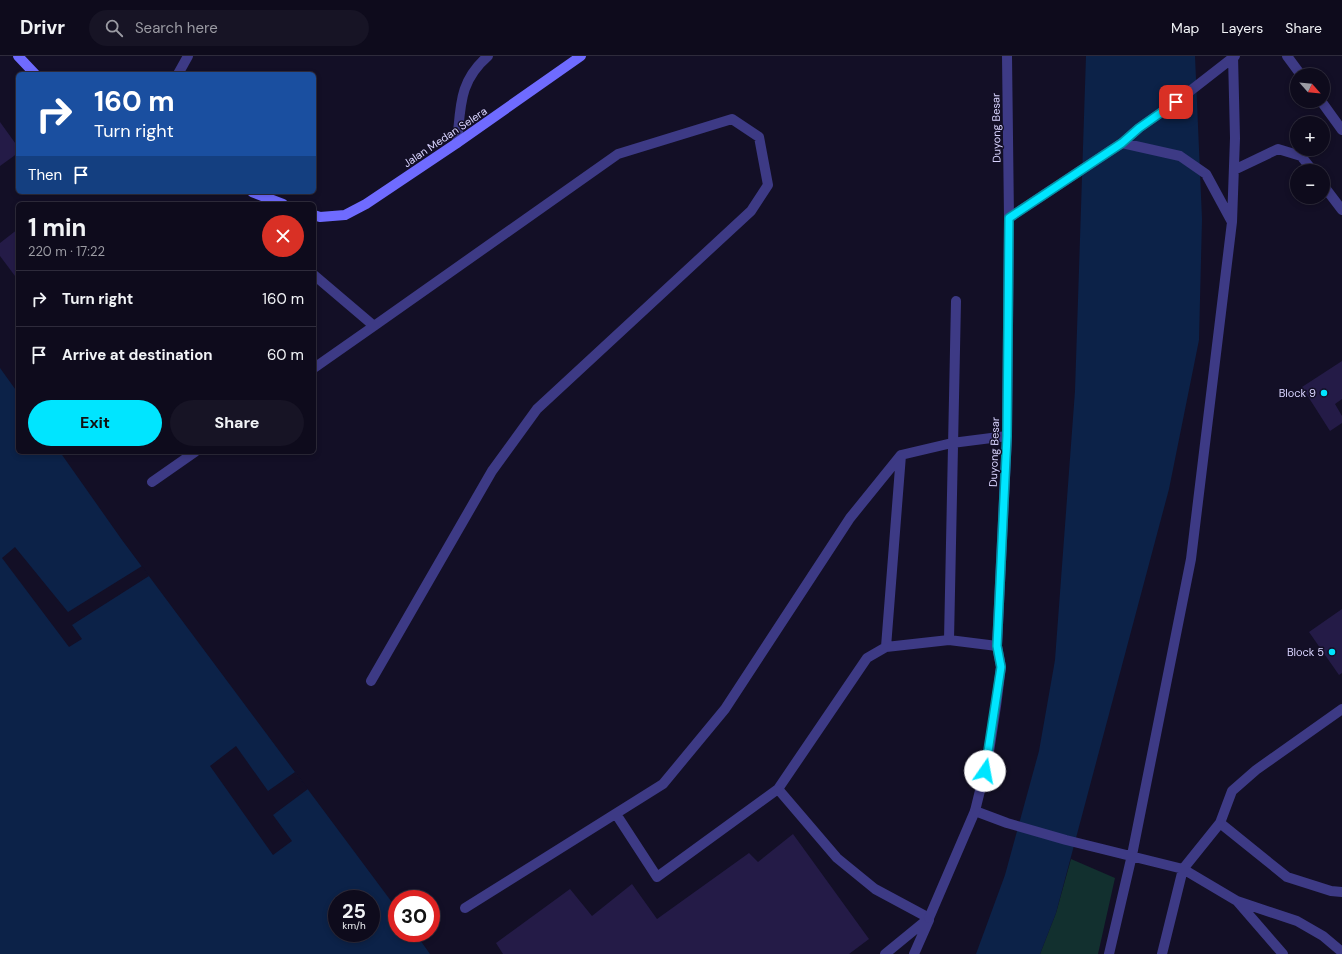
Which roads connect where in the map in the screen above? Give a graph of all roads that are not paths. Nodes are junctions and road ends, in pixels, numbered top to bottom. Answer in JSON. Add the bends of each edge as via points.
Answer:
{"nodes":[{"id":1,"x":18,"y":56,"type":"edge"},
{"id":2,"x":188,"y":56,"type":"edge"},
{"id":3,"x":488,"y":56,"type":"edge"},
{"id":4,"x":581,"y":56,"type":"edge"},
{"id":5,"x":1007,"y":56,"type":"edge"},
{"id":6,"x":1287,"y":56,"type":"edge"},
{"id":7,"x":1234,"y":57,"type":"edge"},
{"id":8,"x":1296,"y":68,"type":"edge"},
{"id":9,"x":33,"y":72,"type":"edge"},
{"id":10,"x":179,"y":72,"type":"edge"},
{"id":11,"x":1326,"y":108,"type":"edge"},
{"id":12,"x":1342,"y":130,"type":"edge"},
{"id":13,"x":1122,"y":143,"type":"junction"},
{"id":14,"x":457,"y":144,"type":"junction"},
{"id":15,"x":1307,"y":164,"type":"edge"},
{"id":16,"x":1234,"y":170,"type":"junction"},
{"id":17,"x":256,"y":194,"type":"edge"},
{"id":18,"x":1330,"y":194,"type":"edge"},
{"id":19,"x":271,"y":202,"type":"edge"},
{"id":20,"x":1342,"y":210,"type":"edge"},
{"id":21,"x":316,"y":216,"type":"edge"},
{"id":22,"x":1009,"y":218,"type":"junction"},
{"id":23,"x":1232,"y":222,"type":"junction"},
{"id":24,"x":316,"y":277,"type":"edge"},
{"id":25,"x":956,"y":301,"type":"dead end"},
{"id":26,"x":374,"y":326,"type":"junction"},
{"id":27,"x":316,"y":367,"type":"edge"},
{"id":28,"x":1007,"y":436,"type":"junction"},
{"id":29,"x":952,"y":443,"type":"junction"},
{"id":30,"x":192,"y":454,"type":"edge"},
{"id":31,"x":902,"y":455,"type":"junction"},
{"id":32,"x":152,"y":482,"type":"dead end"},
{"id":33,"x":949,"y":640,"type":"junction"},
{"id":34,"x":997,"y":646,"type":"junction"},
{"id":35,"x":886,"y":647,"type":"junction"},
{"id":36,"x":371,"y":681,"type":"dead end"},
{"id":37,"x":1342,"y":709,"type":"edge"},
{"id":38,"x":778,"y":789,"type":"junction"},
{"id":39,"x":975,"y":811,"type":"junction"},
{"id":40,"x":616,"y":814,"type":"junction"},
{"id":41,"x":1220,"y":823,"type":"junction"},
{"id":42,"x":1132,"y":855,"type":"junction"},
{"id":43,"x":1183,"y":869,"type":"junction"},
{"id":44,"x":1342,"y":892,"type":"edge"},
{"id":45,"x":1238,"y":901,"type":"junction"},
{"id":46,"x":465,"y":908,"type":"dead end"},
{"id":47,"x":929,"y":918,"type":"junction"},
{"id":48,"x":1342,"y":952,"type":"edge"},
{"id":49,"x":886,"y":954,"type":"edge"},
{"id":50,"x":914,"y":954,"type":"edge"},
{"id":51,"x":1109,"y":954,"type":"edge"},
{"id":52,"x":1162,"y":954,"type":"edge"},
{"id":53,"x":1283,"y":954,"type":"edge"}],
"edges":[{"from":1,"to":9,"type":"street"},
{"from":2,"to":10,"type":"street"},
{"from":3,"to":14,"type":"street","via":[[468,77],[463,94]]},
{"from":4,"to":14,"type":"street","name":"Jalan Medan Selera"},
{"from":5,"to":22,"type":"street","name":"Duyong Besar"},
{"from":6,"to":8,"type":"street"},
{"from":7,"to":13,"type":"street"},
{"from":7,"to":16,"type":"street"},
{"from":11,"to":12,"type":"street"},
{"from":13,"to":22,"type":"street"},
{"from":13,"to":23,"type":"street","via":[[1180,156],[1206,174]]},
{"from":14,"to":21,"type":"street","name":"Jalan Medan Selera","via":[[345,215]]},
{"from":15,"to":16,"type":"street","via":[[1301,156],[1278,149]]},
{"from":16,"to":23,"type":"street"},
{"from":17,"to":19,"type":"street"},
{"from":18,"to":20,"type":"street"},
{"from":22,"to":28,"type":"street","name":"Duyong Besar"},
{"from":23,"to":42,"type":"street","via":[[1191,559]]},
{"from":24,"to":26,"type":"street"},
{"from":25,"to":29,"type":"street"},
{"from":26,"to":27,"type":"street"},
{"from":26,"to":36,"type":"street","via":[[618,154],[732,119],[759,137],[768,185],[751,212],[537,409],[492,471]]},
{"from":28,"to":29,"type":"street"},
{"from":28,"to":34,"type":"street","name":"Duyong Besar"},
{"from":29,"to":31,"type":"street"},
{"from":29,"to":33,"type":"street"},
{"from":30,"to":32,"type":"street"},
{"from":31,"to":35,"type":"street"},
{"from":31,"to":40,"type":"street","via":[[850,518],[725,709],[663,784]]},
{"from":33,"to":34,"type":"street"},
{"from":33,"to":35,"type":"street"},
{"from":34,"to":39,"type":"street","name":"Duyong Besar","via":[[1001,667],[996,706],[988,758]]},
{"from":35,"to":38,"type":"street","via":[[867,658]]},
{"from":37,"to":41,"type":"street","via":[[1256,770],[1232,791]]},
{"from":38,"to":40,"type":"street","via":[[657,877]]},
{"from":38,"to":47,"type":"street","via":[[837,858],[875,889]]},
{"from":39,"to":42,"type":"street","via":[[1066,840]]},
{"from":39,"to":47,"type":"street","name":"Duyong Besar"},
{"from":40,"to":46,"type":"street"},
{"from":41,"to":43,"type":"street"},
{"from":41,"to":44,"type":"street","via":[[1287,877]]},
{"from":42,"to":43,"type":"street"},
{"from":42,"to":51,"type":"street"},
{"from":43,"to":45,"type":"street"},
{"from":43,"to":52,"type":"street"},
{"from":45,"to":48,"type":"street","via":[[1297,921],[1323,936]]},
{"from":45,"to":53,"type":"street"},
{"from":47,"to":49,"type":"street"},
{"from":47,"to":50,"type":"street","name":"Duyong Besar"}]}
